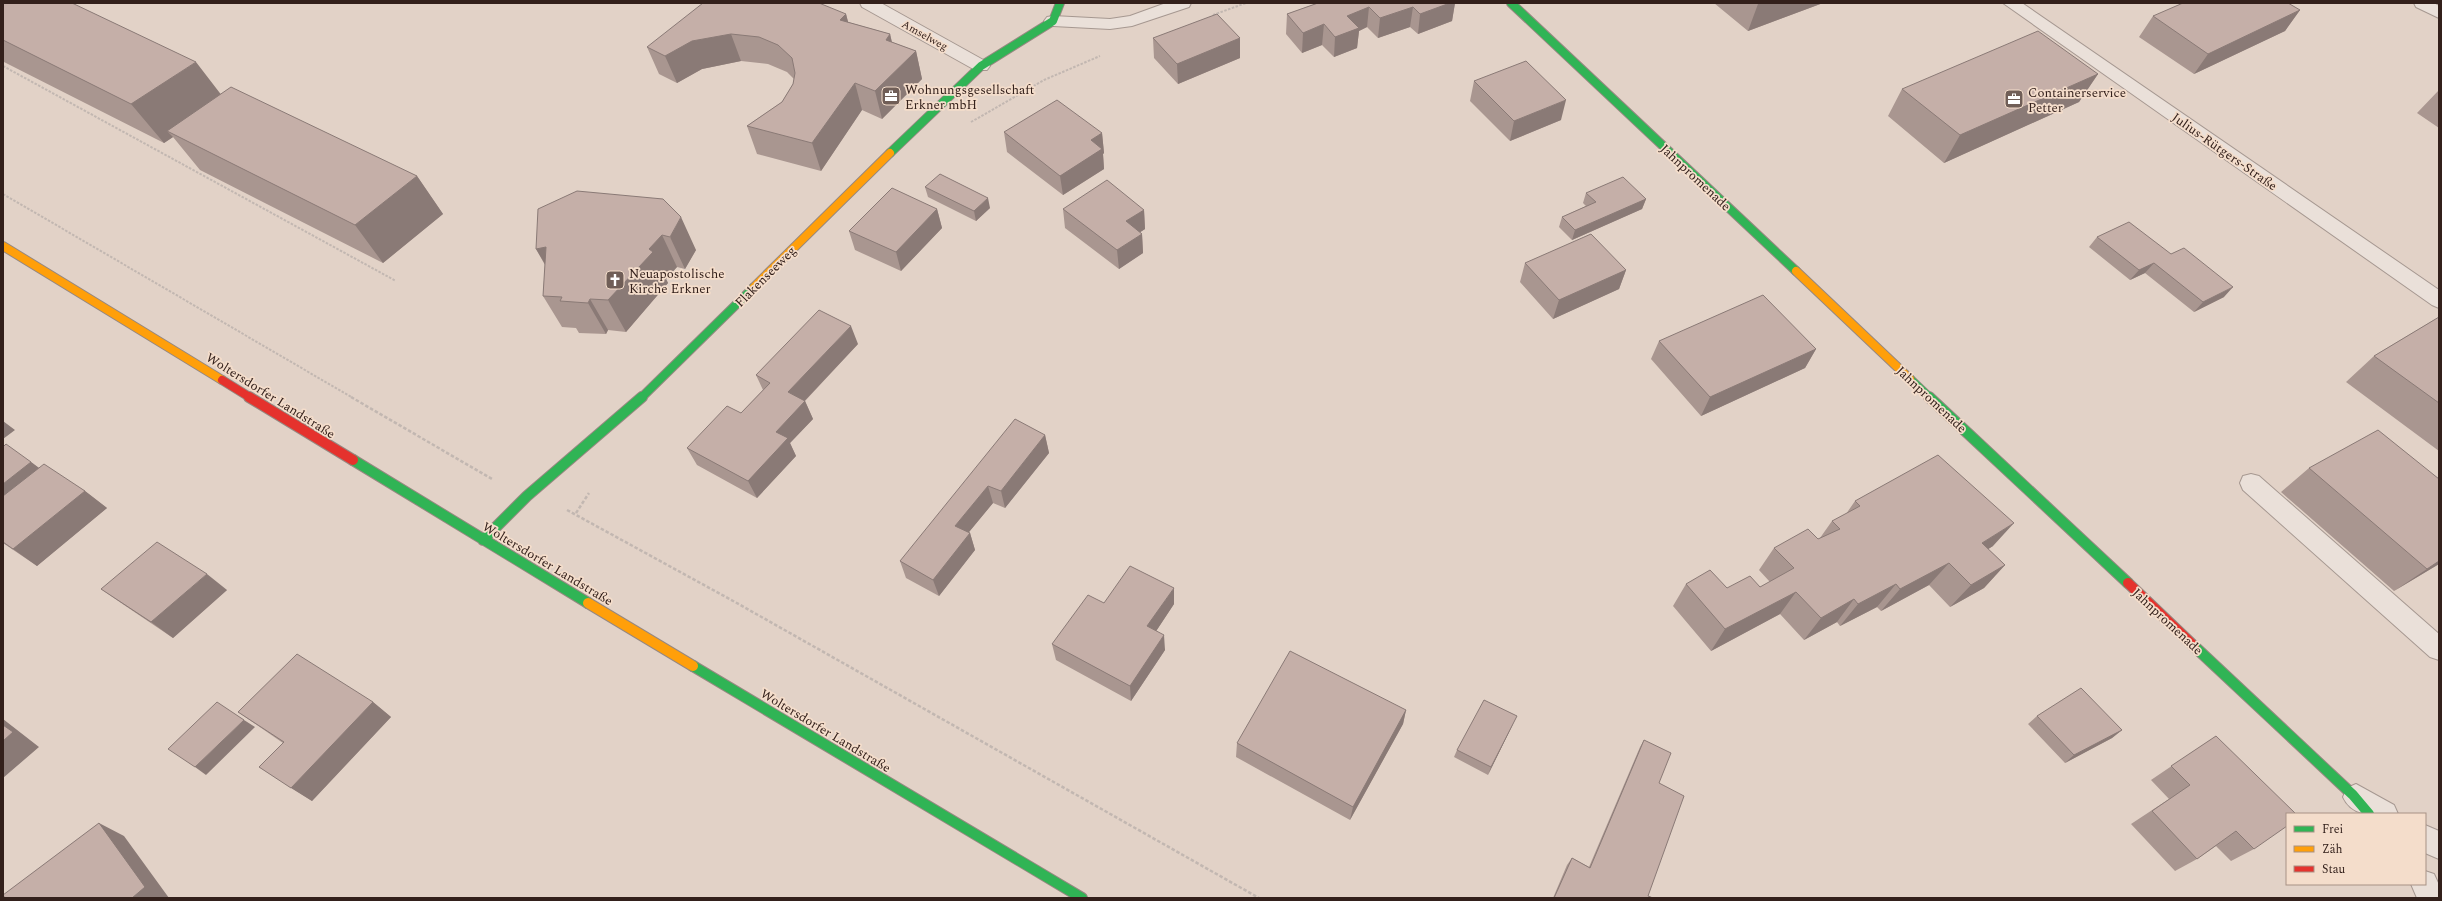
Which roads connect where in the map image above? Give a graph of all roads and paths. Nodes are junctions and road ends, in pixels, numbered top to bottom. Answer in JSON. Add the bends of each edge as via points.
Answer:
{"nodes":[{"id":1,"x":868,"y":3,"type":"edge"},
{"id":2,"x":1060,"y":3,"type":"edge"},
{"id":3,"x":1183,"y":3,"type":"edge"},
{"id":4,"x":1246,"y":3,"type":"edge"},
{"id":5,"x":1511,"y":3,"type":"edge"},
{"id":6,"x":2011,"y":3,"type":"edge"},
{"id":7,"x":2422,"y":3,"type":"edge"},
{"id":8,"x":2439,"y":13,"type":"edge"},
{"id":9,"x":1210,"y":16,"type":"edge"},
{"id":10,"x":1053,"y":21,"type":"junction"},
{"id":11,"x":1101,"y":56,"type":"dead end"},
{"id":12,"x":3,"y":66,"type":"edge"},
{"id":13,"x":981,"y":66,"type":"junction"},
{"id":14,"x":965,"y":127,"type":"dead end"},
{"id":15,"x":3,"y":194,"type":"edge"},
{"id":16,"x":3,"y":246,"type":"edge"},
{"id":17,"x":396,"y":281,"type":"dead end"},
{"id":18,"x":2439,"y":300,"type":"edge"},
{"id":19,"x":2251,"y":483,"type":"dead end"},
{"id":20,"x":590,"y":492,"type":"dead end"},
{"id":21,"x":527,"y":496,"type":"junction"},
{"id":22,"x":576,"y":513,"type":"junction"},
{"id":23,"x":483,"y":540,"type":"junction"},
{"id":24,"x":2439,"y":648,"type":"edge"},
{"id":25,"x":2361,"y":805,"type":"edge"},
{"id":26,"x":2382,"y":813,"type":"edge"},
{"id":27,"x":2426,"y":839,"type":"edge"},
{"id":28,"x":2439,"y":846,"type":"edge"},
{"id":29,"x":2424,"y":885,"type":"edge"},
{"id":30,"x":1082,"y":898,"type":"edge"},
{"id":31,"x":1258,"y":898,"type":"edge"},
{"id":32,"x":2431,"y":898,"type":"edge"}],
"edges":[{"from":1,"to":13,"type":"street","name":"Amselweg"},
{"from":2,"to":10,"type":"street"},
{"from":3,"to":10,"type":"street","via":[[1132,21],[1110,24]]},
{"from":4,"to":9,"type":"path"},
{"from":5,"to":25,"type":"street","name":"Jahnpromenade"},
{"from":6,"to":18,"type":"street","name":"Julius-Rütgers-Straße"},
{"from":7,"to":8,"type":"street"},
{"from":10,"to":13,"type":"street","name":"Flakenseeweg"},
{"from":11,"to":14,"type":"path","via":[[1044,80]]},
{"from":12,"to":17,"type":"path"},
{"from":13,"to":21,"type":"street","name":"Flakenseeweg","via":[[629,409]]},
{"from":15,"to":21,"type":"path","via":[[482,474]]},
{"from":16,"to":23,"type":"street","name":"Woltersdorfer Landstraße"},
{"from":19,"to":24,"type":"street"},
{"from":20,"to":22,"type":"path"},
{"from":21,"to":22,"type":"path"},
{"from":21,"to":23,"type":"street","name":"Flakenseeweg"},
{"from":22,"to":31,"type":"path"},
{"from":23,"to":30,"type":"street","name":"Woltersdorfer Landstraße"},
{"from":25,"to":26,"type":"street","name":"Jahnpromenade"},
{"from":27,"to":28,"type":"street"},
{"from":29,"to":32,"type":"street"}]}
